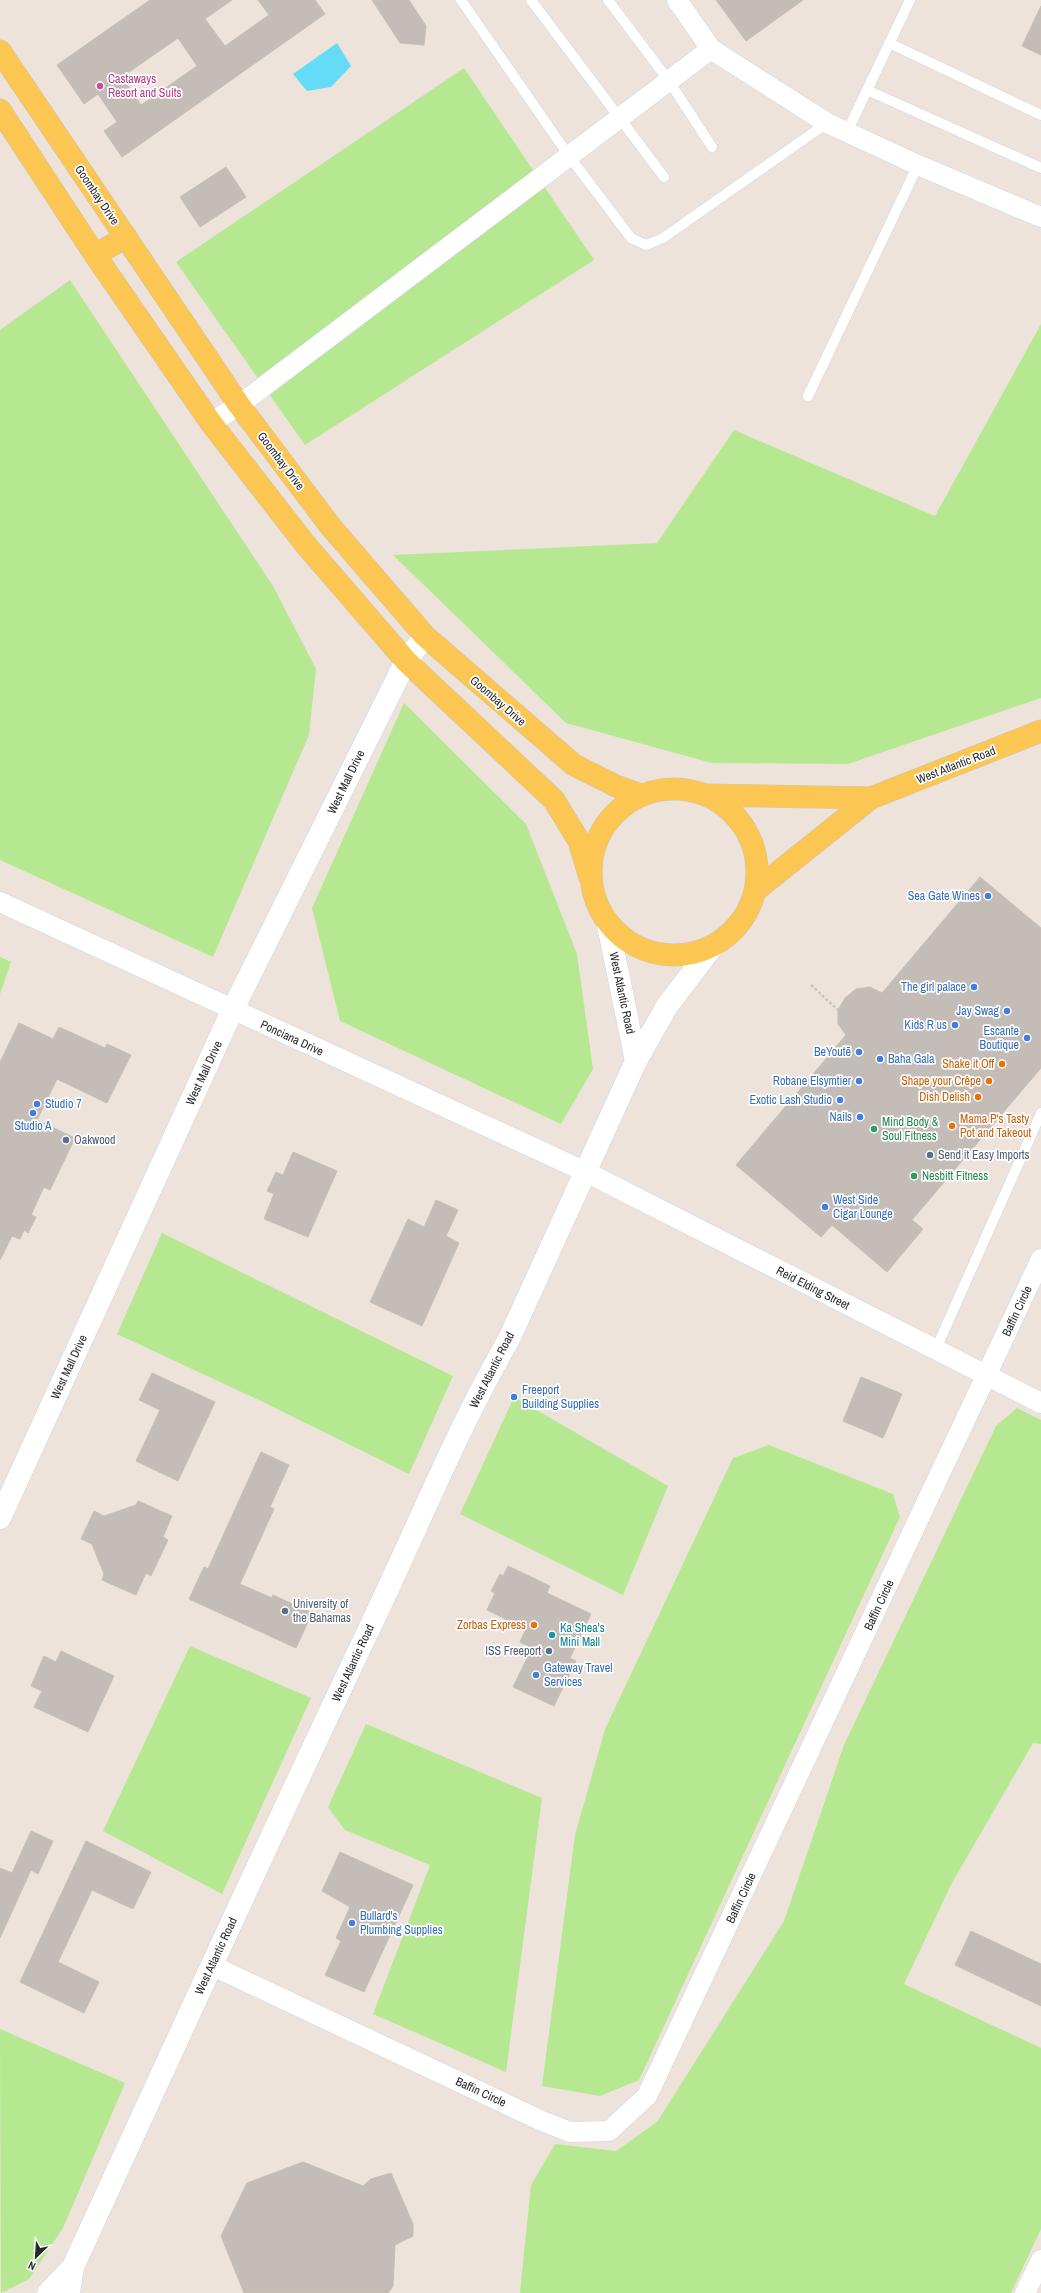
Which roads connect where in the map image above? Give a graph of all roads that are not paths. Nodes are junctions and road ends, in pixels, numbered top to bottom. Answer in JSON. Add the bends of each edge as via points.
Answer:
{"nodes":[{"id":1,"x":460,"y":0,"type":"edge"},
{"id":2,"x":608,"y":0,"type":"edge"},
{"id":3,"x":677,"y":0,"type":"edge"},
{"id":4,"x":910,"y":0,"type":"edge"},
{"id":5,"x":533,"y":1,"type":"edge"},
{"id":6,"x":888,"y":43,"type":"junction"},
{"id":7,"x":711,"y":49,"type":"junction"},
{"id":8,"x":0,"y":51,"type":"edge"},
{"id":9,"x":669,"y":81,"type":"junction"},
{"id":10,"x":867,"y":90,"type":"junction"},
{"id":11,"x":0,"y":110,"type":"edge"},
{"id":12,"x":1041,"y":114,"type":"edge"},
{"id":13,"x":620,"y":118,"type":"junction"},
{"id":14,"x":827,"y":123,"type":"junction"},
{"id":15,"x":847,"y":132,"type":"junction"},
{"id":16,"x":712,"y":147,"type":"dead end"},
{"id":17,"x":569,"y":156,"type":"junction"},
{"id":18,"x":918,"y":165,"type":"junction"},
{"id":19,"x":1041,"y":168,"type":"edge"},
{"id":20,"x":664,"y":177,"type":"dead end"},
{"id":21,"x":1041,"y":218,"type":"edge"},
{"id":22,"x":126,"y":237,"type":"junction"},
{"id":23,"x":95,"y":255,"type":"junction"},
{"id":24,"x":808,"y":396,"type":"dead end"},
{"id":25,"x":239,"y":405,"type":"junction"},
{"id":26,"x":211,"y":422,"type":"junction"},
{"id":27,"x":425,"y":636,"type":"junction"},
{"id":28,"x":406,"y":661,"type":"junction"},
{"id":29,"x":1041,"y":732,"type":"edge"},
{"id":30,"x":641,"y":795,"type":"junction"},
{"id":31,"x":707,"y":795,"type":"junction"},
{"id":32,"x":871,"y":798,"type":"junction"},
{"id":33,"x":590,"y":878,"type":"junction"},
{"id":34,"x":756,"y":890,"type":"junction"},
{"id":35,"x":0,"y":902,"type":"edge"},
{"id":36,"x":608,"y":925,"type":"junction"},
{"id":37,"x":712,"y":947,"type":"junction"},
{"id":38,"x":232,"y":1010,"type":"junction"},
{"id":39,"x":636,"y":1060,"type":"junction"},
{"id":40,"x":1041,"y":1113,"type":"edge"},
{"id":41,"x":586,"y":1172,"type":"junction"},
{"id":42,"x":1041,"y":1259,"type":"edge"},
{"id":43,"x":935,"y":1351,"type":"junction"},
{"id":44,"x":986,"y":1377,"type":"junction"},
{"id":45,"x":1041,"y":1403,"type":"edge"},
{"id":46,"x":0,"y":1518,"type":"edge"},
{"id":47,"x":211,"y":1965,"type":"junction"},
{"id":48,"x":1041,"y":2260,"type":"edge"},
{"id":49,"x":73,"y":2267,"type":"junction"},
{"id":50,"x":48,"y":2293,"type":"edge"},
{"id":51,"x":69,"y":2293,"type":"edge"},
{"id":52,"x":1025,"y":2293,"type":"edge"}],
"edges":[{"from":1,"to":17,"type":"lane"},
{"from":2,"to":9,"type":"lane"},
{"from":3,"to":7,"type":"street"},
{"from":4,"to":6,"type":"lane"},
{"from":5,"to":13,"type":"lane"},
{"from":6,"to":10,"type":"lane"},
{"from":6,"to":12,"type":"lane"},
{"from":7,"to":9,"type":"street"},
{"from":7,"to":14,"type":"street"},
{"from":8,"to":22,"type":"main road","name":"Goombay Drive"},
{"from":9,"to":13,"type":"street"},
{"from":9,"to":16,"type":"lane"},
{"from":10,"to":15,"type":"lane"},
{"from":10,"to":19,"type":"lane"},
{"from":11,"to":23,"type":"main road"},
{"from":13,"to":17,"type":"street"},
{"from":13,"to":20,"type":"lane"},
{"from":14,"to":15,"type":"street"},
{"from":14,"to":17,"type":"lane","via":[[663,238],[646,245],[631,238]]},
{"from":15,"to":18,"type":"street"},
{"from":17,"to":25,"type":"street"},
{"from":18,"to":21,"type":"street"},
{"from":18,"to":24,"type":"lane"},
{"from":22,"to":23,"type":"main road"},
{"from":22,"to":25,"type":"main road","name":"Goombay Drive"},
{"from":23,"to":26,"type":"main road"},
{"from":25,"to":26,"type":"street"},
{"from":25,"to":27,"type":"main road","name":"Goombay Drive","via":[[331,527]]},
{"from":26,"to":28,"type":"main road","via":[[304,544]]},
{"from":27,"to":28,"type":"main road","name":"West Mall Drive"},
{"from":27,"to":30,"type":"main road","name":"Goombay Drive","via":[[568,761],[616,786]]},
{"from":28,"to":33,"type":"main road","via":[[554,800],[579,841]]},
{"from":28,"to":38,"type":"main road","name":"West Mall Drive"},
{"from":29,"to":32,"type":"main road","name":"West Atlantic Road"},
{"from":30,"to":31,"type":"main road","via":[[663,789],[685,789]]},
{"from":30,"to":33,"type":"main road","via":[[619,808],[602,828],[592,852]]},
{"from":31,"to":32,"type":"main road","name":"West Atlantic Road"},
{"from":31,"to":34,"type":"main road","via":[[731,811],[748,834],[757,862]]},
{"from":32,"to":34,"type":"main road","name":"West Atlantic Road"},
{"from":33,"to":36,"type":"main road","via":[[596,903]]},
{"from":34,"to":37,"type":"main road","via":[[750,908],[740,923],[728,937]]},
{"from":35,"to":38,"type":"street","name":"Ponciana Drive"},
{"from":36,"to":37,"type":"main road","via":[[645,951],[668,956],[690,954]]},
{"from":36,"to":39,"type":"main road","name":"West Atlantic Road"},
{"from":37,"to":39,"type":"main road","name":"West Atlantic Road","via":[[667,1006]]},
{"from":38,"to":41,"type":"street","name":"Ponciana Drive"},
{"from":38,"to":46,"type":"main road","name":"West Mall Drive"},
{"from":39,"to":41,"type":"main road","name":"West Atlantic Road"},
{"from":40,"to":43,"type":"lane"},
{"from":41,"to":43,"type":"street","name":"Reid Elding Street"},
{"from":41,"to":47,"type":"main road","name":"West Atlantic Road"},
{"from":42,"to":44,"type":"street","name":"Baffin Circle"},
{"from":43,"to":44,"type":"street","name":"Reid Elding Street"},
{"from":44,"to":45,"type":"street","name":"Reid Elding Street"},
{"from":44,"to":47,"type":"street","name":"Baffin Circle","via":[[647,2096],[609,2131],[570,2132],[542,2121]]},
{"from":47,"to":49,"type":"main road","name":"West Atlantic Road"},
{"from":48,"to":52,"type":"street"},
{"from":49,"to":50,"type":"main road","name":"West Atlantic Road"},
{"from":49,"to":51,"type":"main road","name":"West Atlantic Road"}]}
